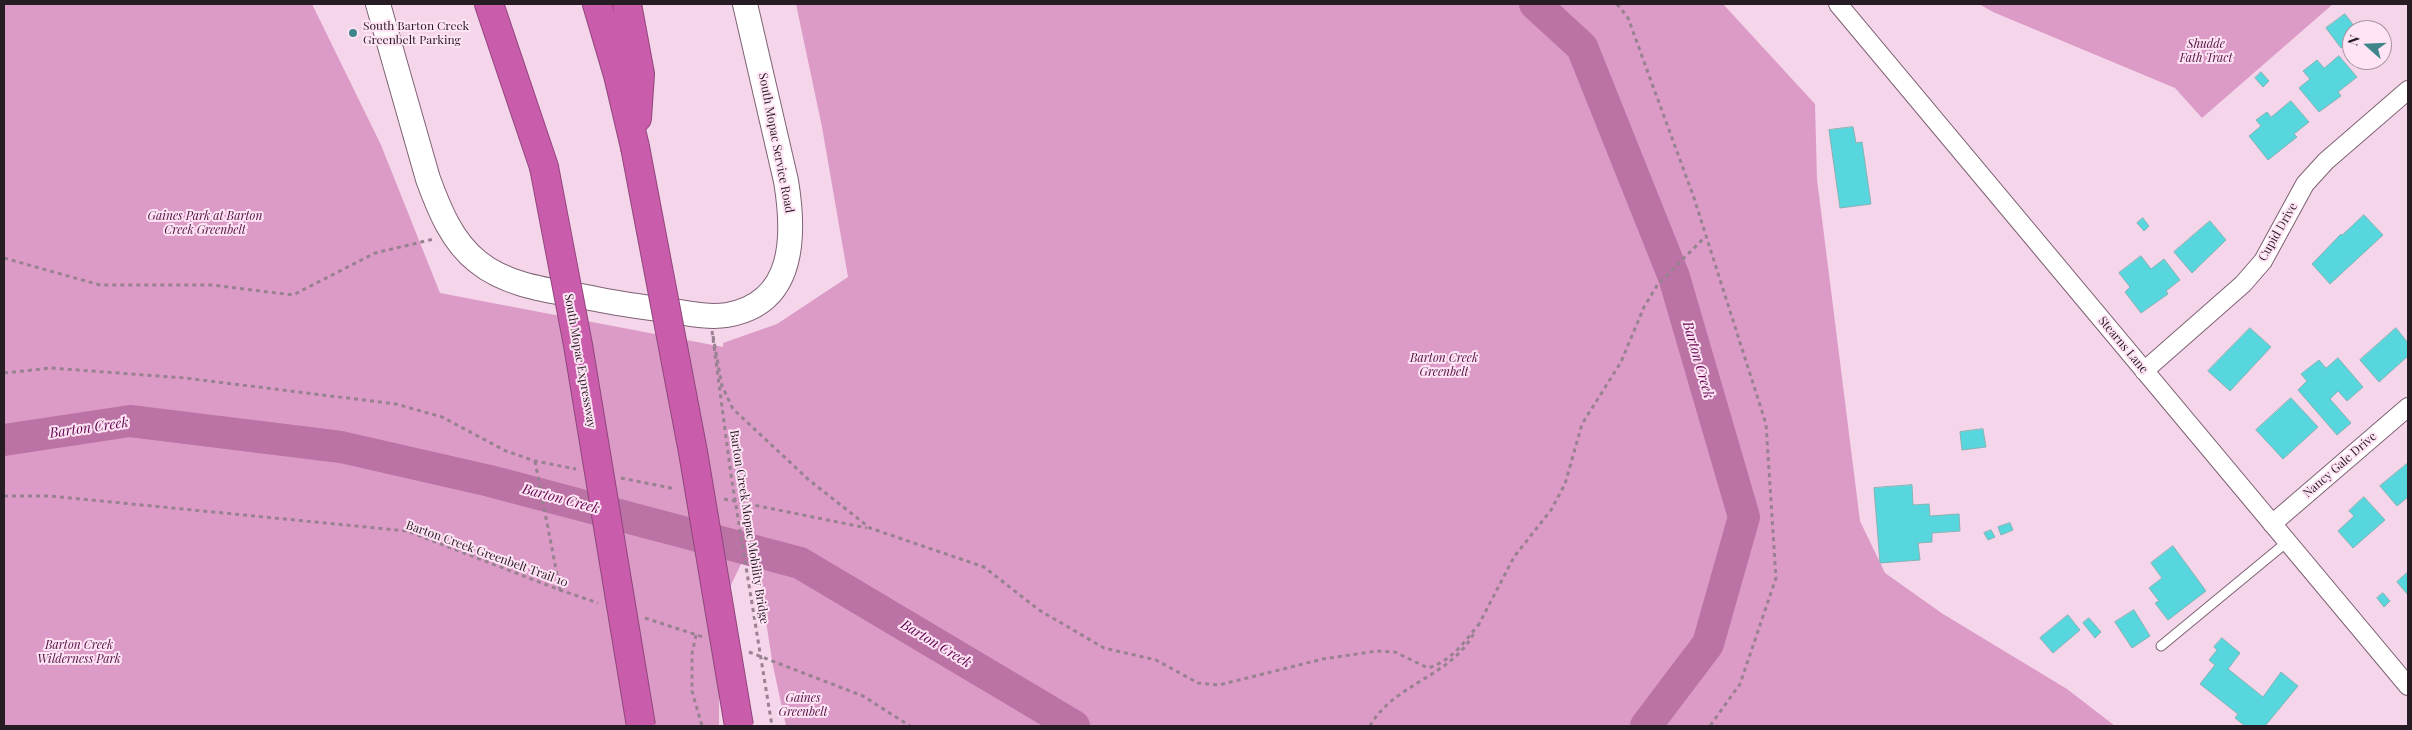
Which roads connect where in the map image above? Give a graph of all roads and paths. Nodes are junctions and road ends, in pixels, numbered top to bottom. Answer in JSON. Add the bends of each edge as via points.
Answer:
{"nodes":[{"id":1,"x":378,"y":4,"type":"edge"},
{"id":2,"x":489,"y":4,"type":"edge"},
{"id":3,"x":597,"y":4,"type":"edge"},
{"id":4,"x":627,"y":4,"type":"edge"},
{"id":5,"x":745,"y":4,"type":"edge"},
{"id":6,"x":1617,"y":4,"type":"edge"},
{"id":7,"x":1838,"y":4,"type":"edge"},
{"id":8,"x":2408,"y":90,"type":"edge"},
{"id":9,"x":635,"y":147,"type":"junction"},
{"id":10,"x":1706,"y":236,"type":"junction"},
{"id":11,"x":435,"y":239,"type":"dead end"},
{"id":12,"x":4,"y":258,"type":"edge"},
{"id":13,"x":2144,"y":371,"type":"junction"},
{"id":14,"x":4,"y":372,"type":"edge"},
{"id":15,"x":2408,"y":407,"type":"edge"},
{"id":16,"x":4,"y":496,"type":"edge"},
{"id":17,"x":2272,"y":524,"type":"junction"},
{"id":18,"x":2287,"y":542,"type":"junction"},
{"id":19,"x":560,"y":590,"type":"junction"},
{"id":20,"x":605,"y":605,"type":"dead end"},
{"id":21,"x":641,"y":617,"type":"dead end"},
{"id":22,"x":1478,"y":625,"type":"junction"},
{"id":23,"x":696,"y":634,"type":"junction"},
{"id":24,"x":712,"y":640,"type":"dead end"},
{"id":25,"x":2161,"y":646,"type":"dead end"},
{"id":26,"x":746,"y":651,"type":"dead end"},
{"id":27,"x":2408,"y":686,"type":"edge"},
{"id":28,"x":641,"y":726,"type":"edge"},
{"id":29,"x":702,"y":726,"type":"edge"},
{"id":30,"x":739,"y":726,"type":"edge"},
{"id":31,"x":772,"y":726,"type":"edge"},
{"id":32,"x":910,"y":726,"type":"edge"},
{"id":33,"x":1370,"y":726,"type":"edge"},
{"id":34,"x":1710,"y":726,"type":"edge"}],
"edges":[{"from":1,"to":5,"type":"main road","name":"South Mopac Service Road","via":[[437,204],[447,225],[477,262],[523,284],[618,304],[725,315],[758,303],[773,290],[785,267],[791,237],[786,181]]},
{"from":2,"to":28,"type":"highway","name":"South Mopac Expressway","bridge":true,"via":[[544,167],[578,345]]},
{"from":3,"to":9,"type":"highway"},
{"from":4,"to":9,"type":"highway","via":[[640,74]]},
{"from":6,"to":10,"type":"path","via":[[1628,18]]},
{"from":7,"to":13,"type":"street","name":"Stearns Lane"},
{"from":8,"to":13,"type":"street","name":"Cupid Drive","via":[[2326,161],[2305,184],[2263,261],[2244,284]]},
{"from":9,"to":30,"type":"highway","bridge":true,"via":[[695,462]]},
{"from":10,"to":22,"type":"path","via":[[1658,284],[1644,307],[1621,362],[1582,424],[1565,484],[1551,510],[1514,557]]},
{"from":10,"to":34,"type":"path","via":[[1766,424],[1776,578],[1740,684]]},
{"from":11,"to":12,"type":"path","via":[[374,253],[293,295],[212,285],[100,285]]},
{"from":13,"to":17,"type":"street","name":"Stearns Lane"},
{"from":14,"to":19,"type":"path","via":[[51,368],[185,378],[396,404],[442,417],[506,451],[535,461]]},
{"from":15,"to":17,"type":"street","name":"Nancy Gale Drive"},
{"from":16,"to":19,"type":"path","name":"Barton Creek Greenbelt Trail 10","via":[[50,496],[406,531]]},
{"from":17,"to":18,"type":"street","name":"Stearns Lane"},
{"from":18,"to":25,"type":"lane"},
{"from":18,"to":27,"type":"street","name":"Stearns Lane"},
{"from":19,"to":20,"type":"path","name":"Barton Creek Greenbelt Trail 10"},
{"from":21,"to":23,"type":"path"},
{"from":22,"to":31,"type":"path","name":"Barton Creek Mopac Mobility Bridge","bridge":true,"via":[[1461,647],[1440,664],[1428,668],[1395,652],[1376,651],[1323,659],[1219,685],[1198,683],[1156,660],[1104,648],[1039,610],[984,566],[870,528],[808,480],[733,409],[722,386],[712,331],[731,475]]},
{"from":22,"to":33,"type":"path","via":[[1470,641],[1450,660],[1404,689],[1377,714]]},
{"from":23,"to":24,"type":"path"},
{"from":23,"to":29,"type":"path","via":[[692,654],[692,692]]},
{"from":26,"to":32,"type":"path","via":[[863,696]]}]}
